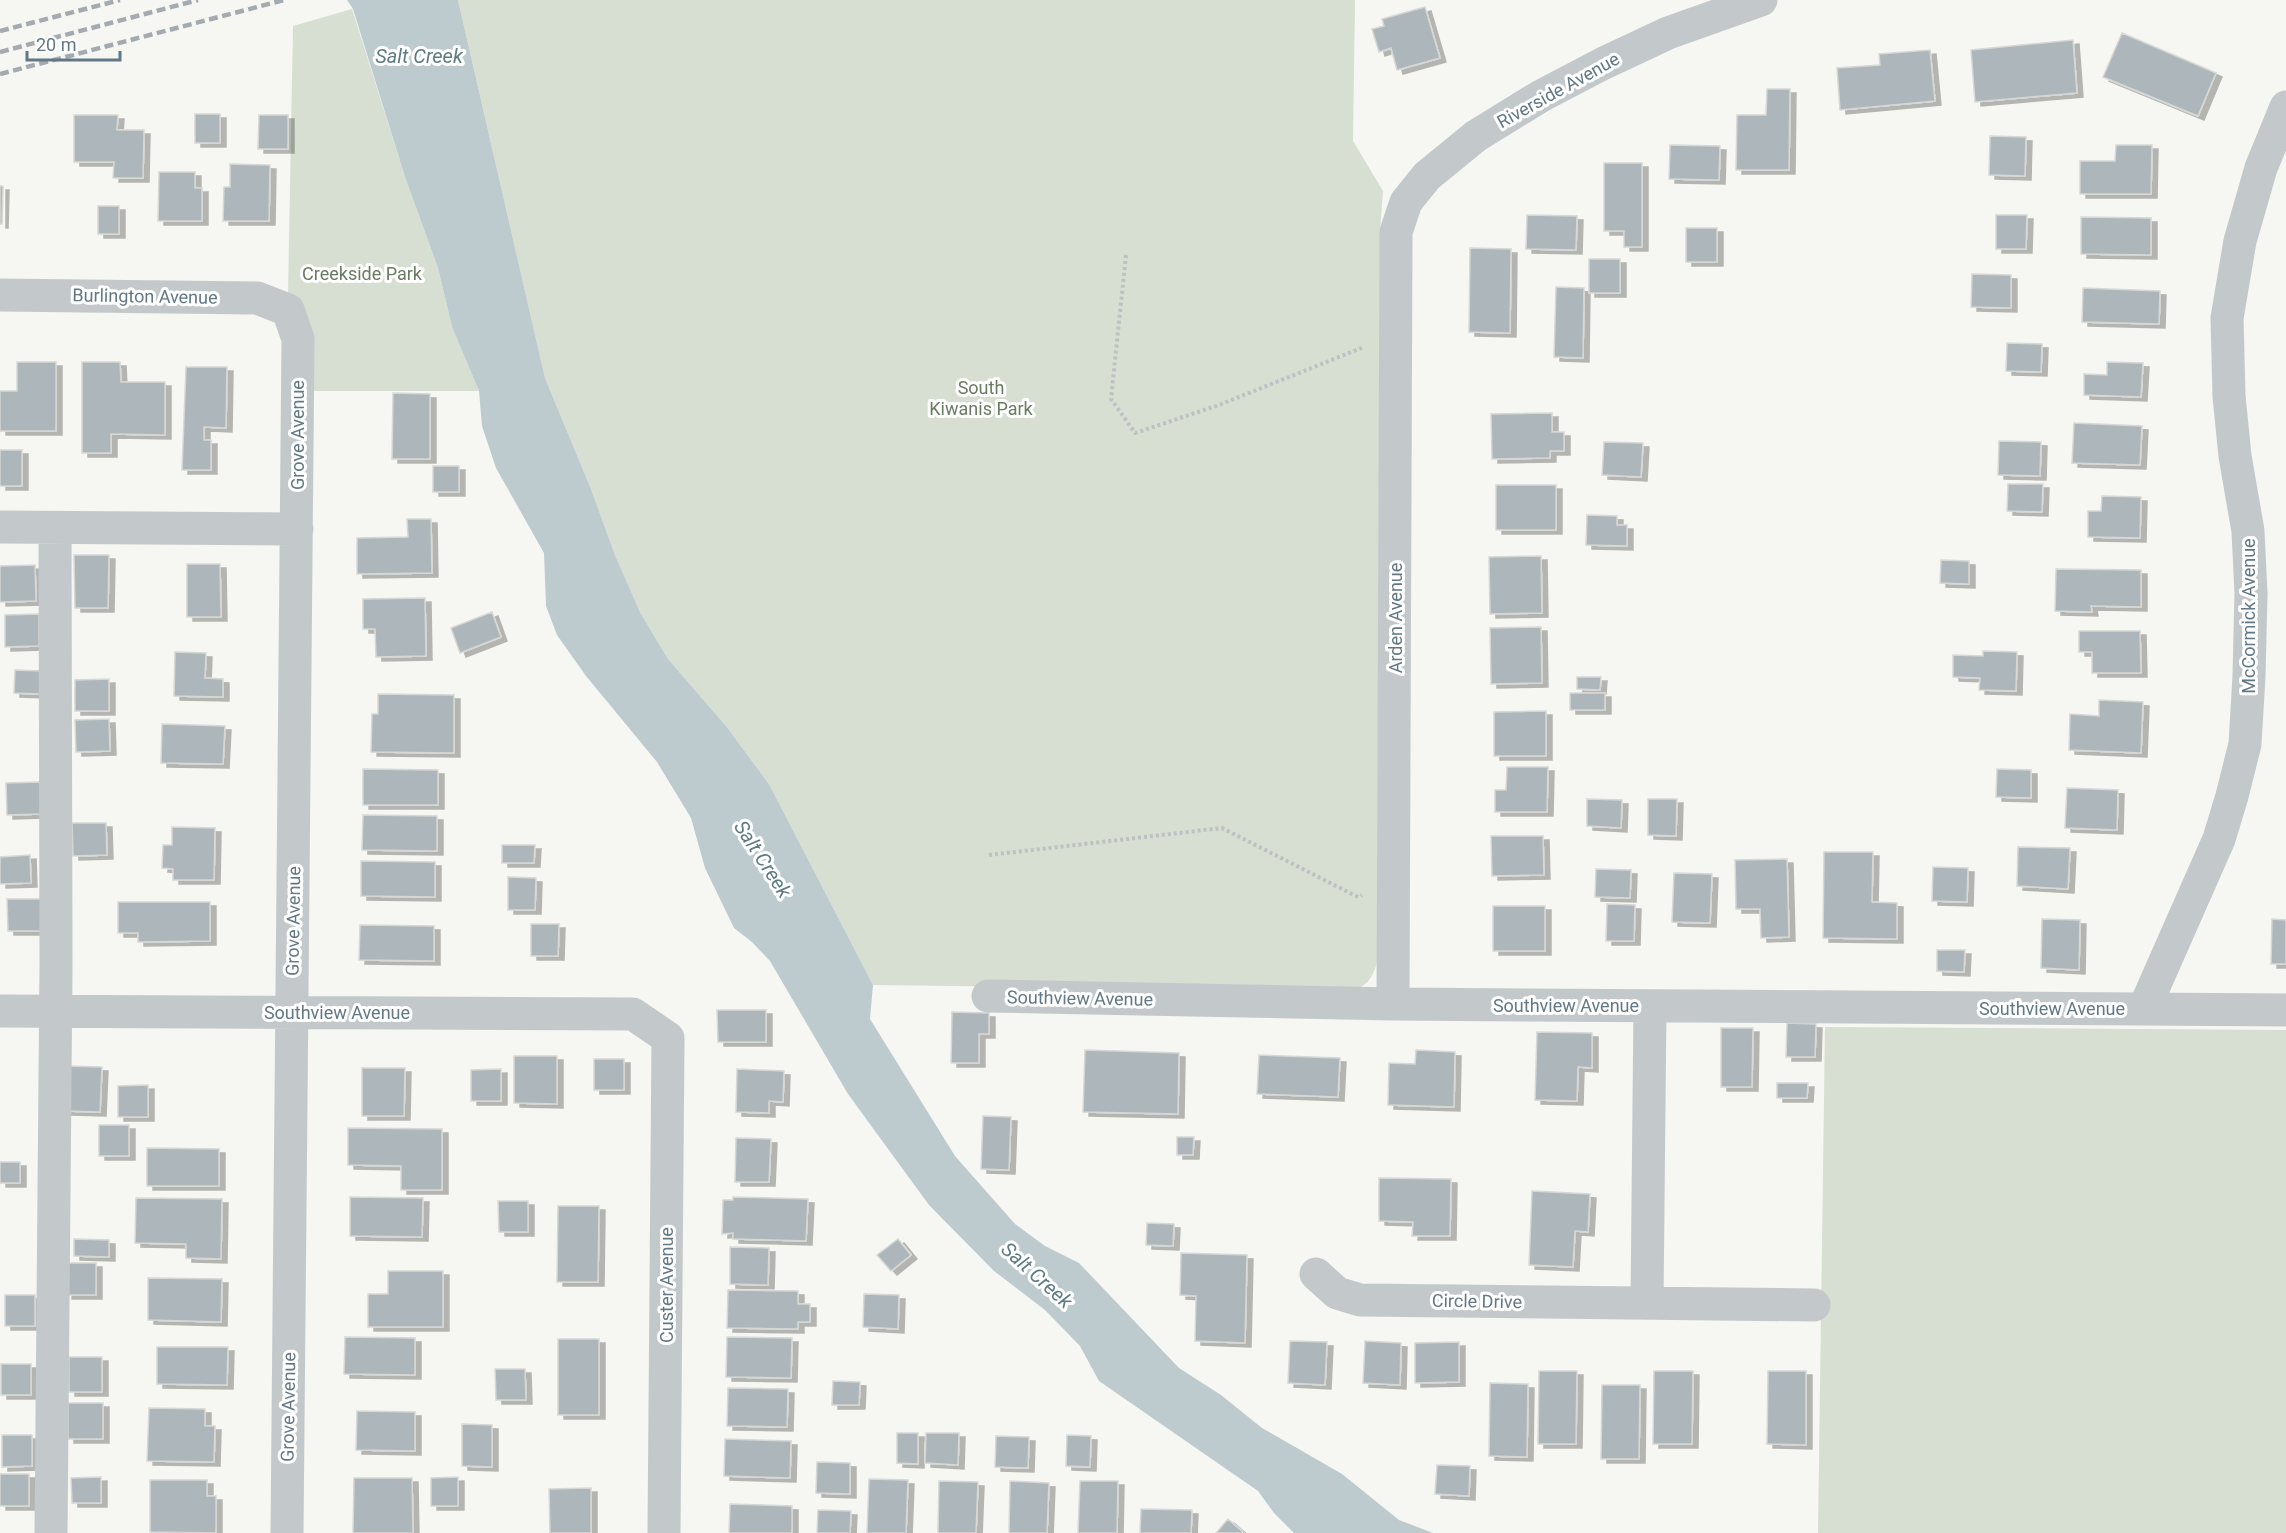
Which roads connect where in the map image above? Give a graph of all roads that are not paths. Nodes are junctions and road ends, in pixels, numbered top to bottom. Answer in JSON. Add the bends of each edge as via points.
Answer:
{"nodes":[{"id":1,"x":1761,"y":0,"type":"edge"},
{"id":2,"x":2286,"y":107,"type":"edge"},
{"id":3,"x":1396,"y":232,"type":"joint"},
{"id":4,"x":0,"y":295,"type":"edge"},
{"id":5,"x":288,"y":310,"type":"joint"},
{"id":6,"x":0,"y":527,"type":"edge"},
{"id":7,"x":55,"y":528,"type":"junction"},
{"id":8,"x":297,"y":529,"type":"junction"},
{"id":9,"x":988,"y":996,"type":"dead end"},
{"id":10,"x":1393,"y":1004,"type":"junction"},
{"id":11,"x":1650,"y":1006,"type":"junction"},
{"id":12,"x":2144,"y":1008,"type":"junction"},
{"id":13,"x":2286,"y":1010,"type":"edge"},
{"id":14,"x":0,"y":1011,"type":"edge"},
{"id":15,"x":56,"y":1011,"type":"junction"},
{"id":16,"x":292,"y":1012,"type":"junction"},
{"id":17,"x":668,"y":1038,"type":"joint"},
{"id":18,"x":1316,"y":1274,"type":"dead end"},
{"id":19,"x":1647,"y":1303,"type":"junction"},
{"id":20,"x":1814,"y":1305,"type":"dead end"},
{"id":21,"x":51,"y":1533,"type":"edge"},
{"id":22,"x":287,"y":1533,"type":"edge"},
{"id":23,"x":664,"y":1533,"type":"edge"}],
"edges":[{"from":1,"to":3,"type":"street","name":"Riverside Avenue","via":[[1668,33],[1621,55],[1541,96],[1476,136],[1427,176],[1406,202]]},
{"from":2,"to":12,"type":"street","name":"McCormick Avenue","via":[[2261,168],[2240,241],[2227,318],[2229,396],[2248,531],[2251,593],[2245,744],[2219,839]]},
{"from":3,"to":10,"type":"street","name":"Arden Avenue"},
{"from":4,"to":5,"type":"street","name":"Burlington Avenue","via":[[257,298]]},
{"from":5,"to":8,"type":"street","name":"Grove Avenue","via":[[298,339]]},
{"from":6,"to":7,"type":"street"},
{"from":7,"to":8,"type":"street"},
{"from":7,"to":15,"type":"street"},
{"from":8,"to":16,"type":"street","name":"Grove Avenue"},
{"from":9,"to":10,"type":"street","name":"Southview Avenue"},
{"from":10,"to":11,"type":"street","name":"Southview Avenue"},
{"from":11,"to":12,"type":"street","name":"Southview Avenue"},
{"from":11,"to":19,"type":"street"},
{"from":12,"to":13,"type":"street","name":"Southview Avenue"},
{"from":14,"to":15,"type":"street","name":"Southview Avenue"},
{"from":15,"to":16,"type":"street","name":"Southview Avenue"},
{"from":15,"to":21,"type":"street"},
{"from":16,"to":17,"type":"street","name":"Southview Avenue","via":[[633,1014]]},
{"from":16,"to":22,"type":"street","name":"Grove Avenue"},
{"from":17,"to":23,"type":"street","name":"Custer Avenue"},
{"from":18,"to":19,"type":"street","name":"Circle Drive","via":[[1337,1293],[1360,1300]]},
{"from":19,"to":20,"type":"street","name":"Circle Drive"}]}
